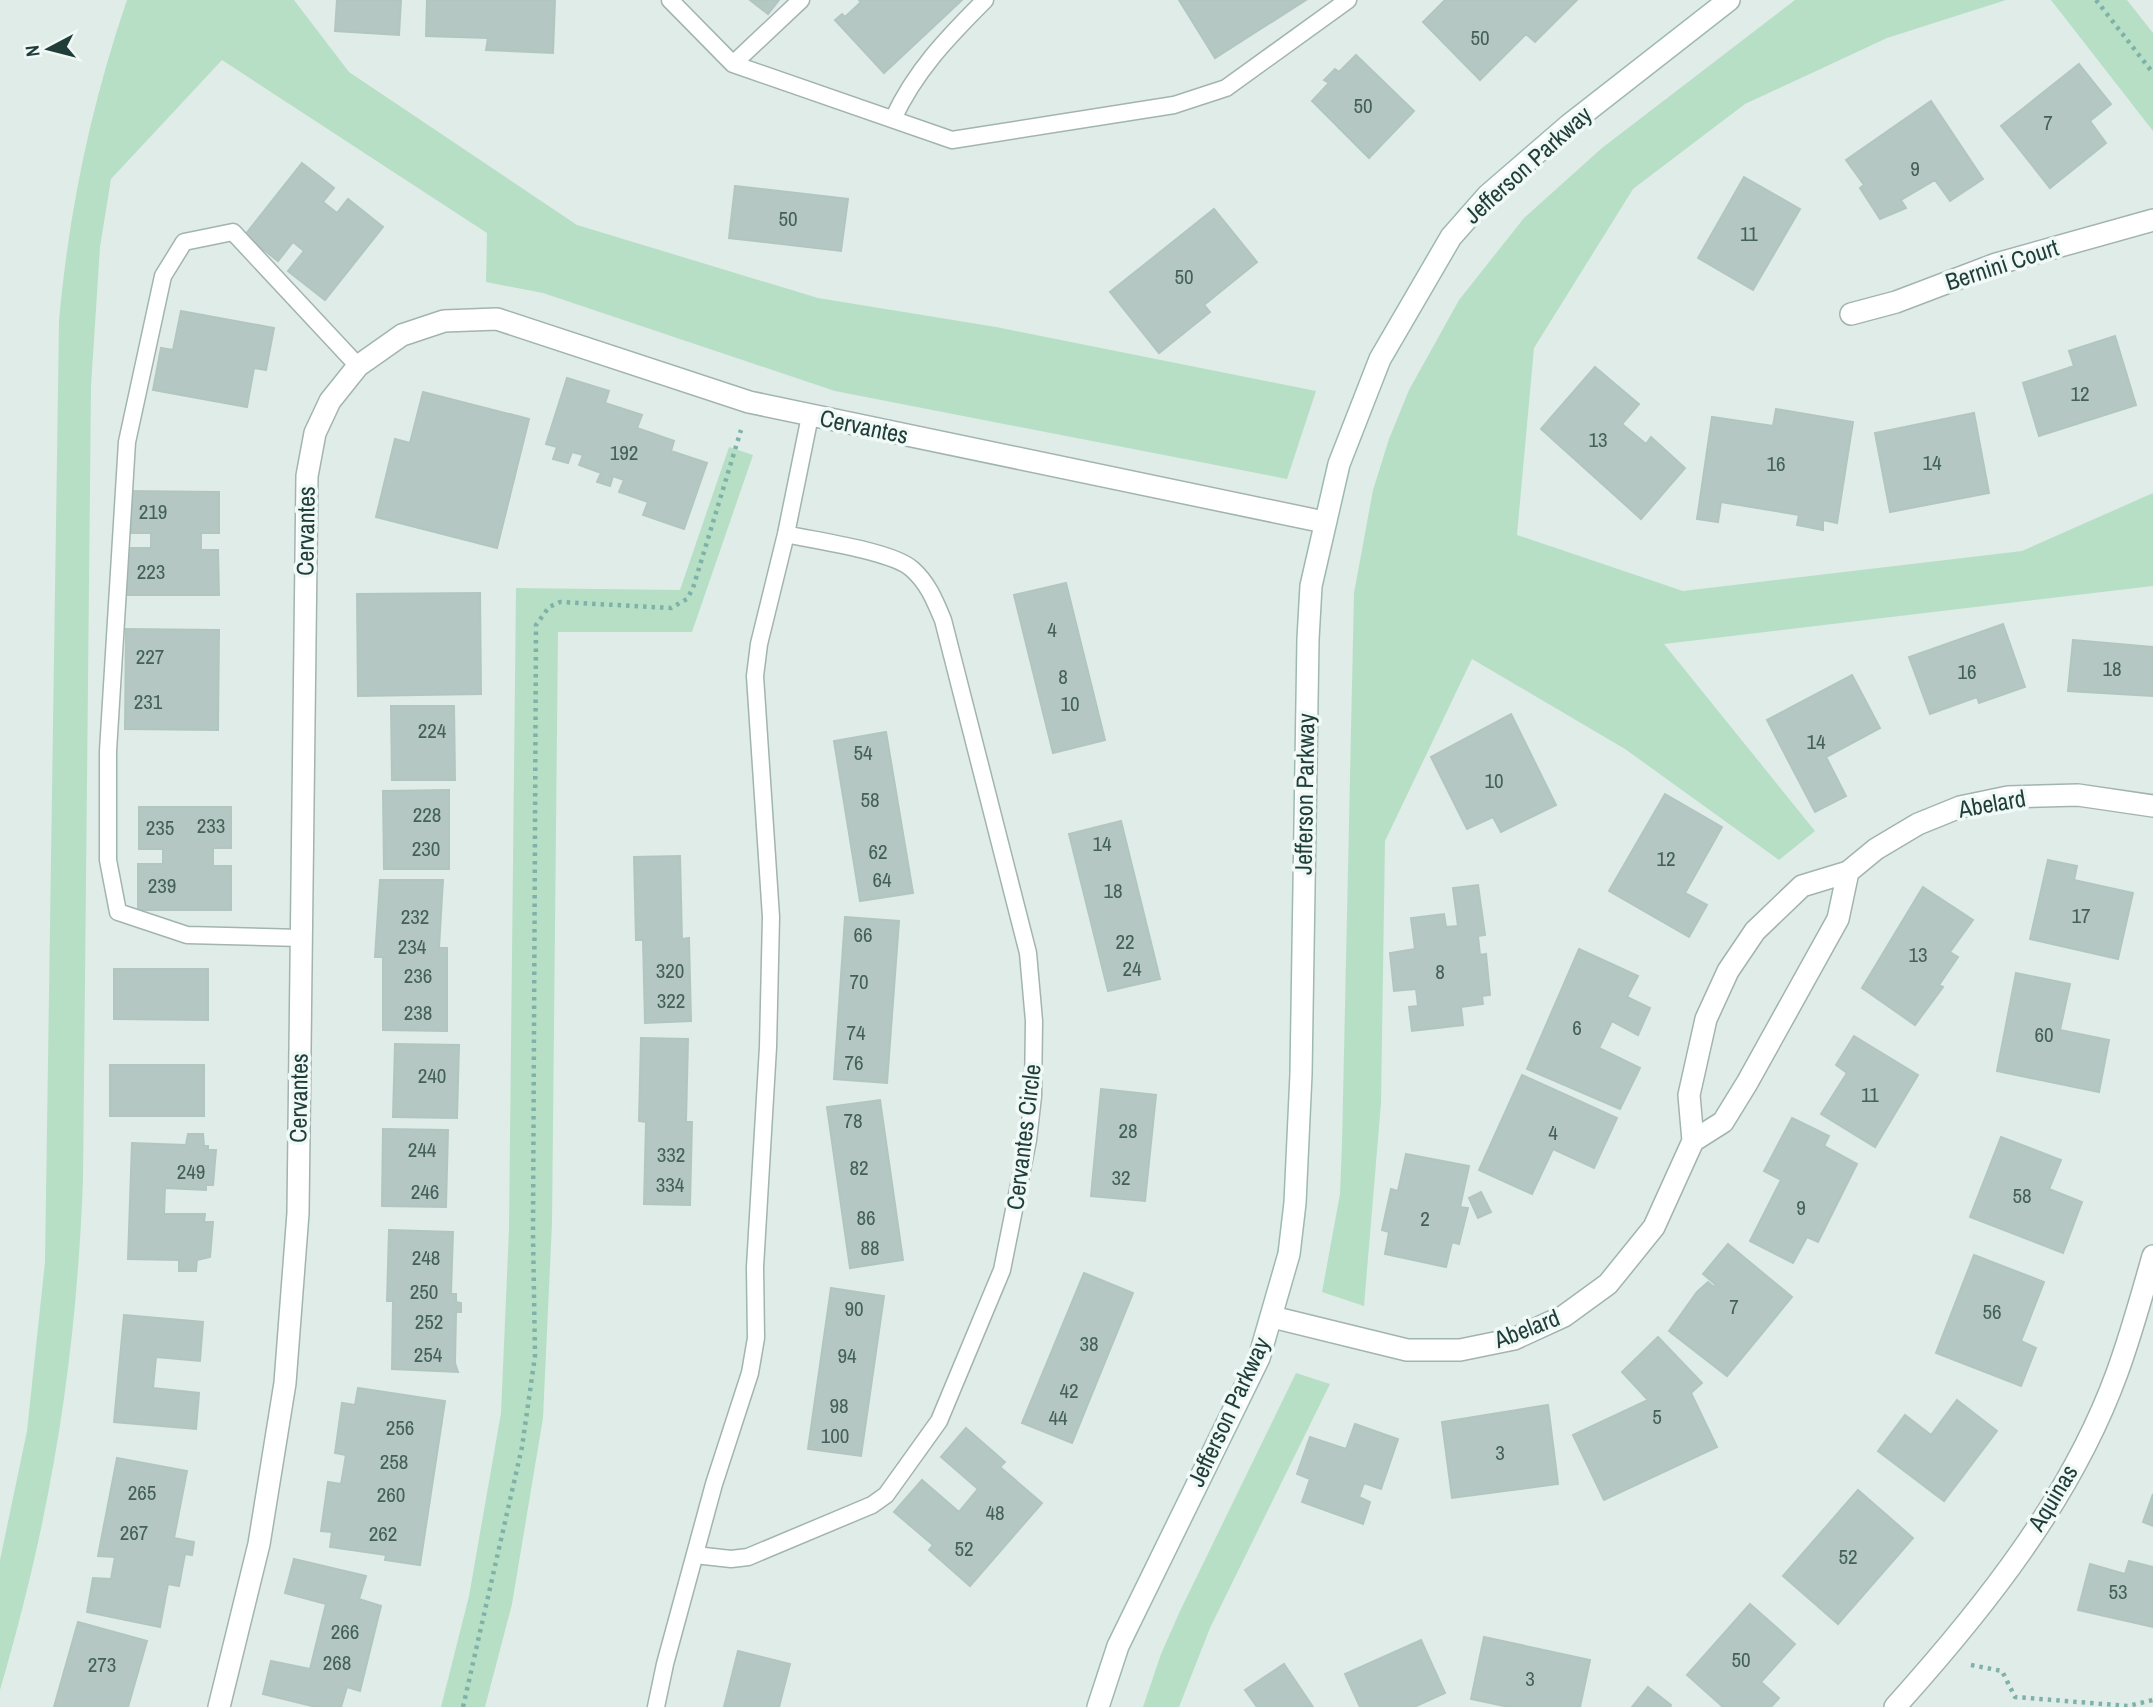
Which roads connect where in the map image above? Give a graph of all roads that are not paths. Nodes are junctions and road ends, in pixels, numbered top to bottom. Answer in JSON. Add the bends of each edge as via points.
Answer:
{"nodes":[{"id":1,"x":670,"y":0,"type":"edge"},
{"id":2,"x":801,"y":0,"type":"edge"},
{"id":3,"x":985,"y":0,"type":"edge"},
{"id":4,"x":1348,"y":0,"type":"edge"},
{"id":5,"x":1729,"y":0,"type":"edge"},
{"id":6,"x":733,"y":64,"type":"junction"},
{"id":7,"x":893,"y":119,"type":"junction"},
{"id":8,"x":2153,"y":220,"type":"edge"},
{"id":9,"x":1851,"y":314,"type":"dead end"},
{"id":10,"x":358,"y":366,"type":"junction"},
{"id":11,"x":810,"y":416,"type":"junction"},
{"id":12,"x":1324,"y":522,"type":"junction"},
{"id":13,"x":786,"y":534,"type":"junction"},
{"id":14,"x":2153,"y":806,"type":"edge"},
{"id":15,"x":1848,"y":872,"type":"junction"},
{"id":16,"x":301,"y":938,"type":"junction"},
{"id":17,"x":1693,"y":1141,"type":"junction"},
{"id":18,"x":2153,"y":1256,"type":"edge"},
{"id":19,"x":1272,"y":1317,"type":"junction"},
{"id":20,"x":695,"y":1555,"type":"junction"},
{"id":21,"x":219,"y":1707,"type":"edge"},
{"id":22,"x":656,"y":1707,"type":"edge"},
{"id":23,"x":1098,"y":1707,"type":"edge"},
{"id":24,"x":1895,"y":1707,"type":"edge"}],
"edges":[{"from":1,"to":6,"type":"lane"},
{"from":2,"to":6,"type":"lane"},
{"from":3,"to":7,"type":"lane","via":[[928,58]]},
{"from":4,"to":7,"type":"lane","via":[[1226,88],[1174,105],[952,140]]},
{"from":5,"to":12,"type":"street","name":"Jefferson Parkway","via":[[1569,125],[1488,195],[1451,237],[1380,359],[1339,464]]},
{"from":6,"to":7,"type":"lane"},
{"from":8,"to":9,"type":"street","name":"Bernini Court","via":[[1996,264]]},
{"from":10,"to":11,"type":"street","name":"Cervantes","via":[[402,335],[433,324],[498,318],[749,402]]},
{"from":10,"to":16,"type":"street","name":"Cervantes","via":[[330,401],[315,433],[307,476]]},
{"from":10,"to":16,"type":"lane","via":[[233,233],[184,242],[163,276],[127,442],[108,751],[108,860],[118,912],[187,935]]},
{"from":11,"to":12,"type":"street","name":"Cervantes"},
{"from":11,"to":13,"type":"lane"},
{"from":12,"to":19,"type":"street","name":"Jefferson Parkway","via":[[1311,586],[1308,639],[1295,1203],[1289,1254]]},
{"from":13,"to":20,"type":"lane","via":[[755,676],[771,917],[755,1268],[757,1338]]},
{"from":13,"to":20,"type":"lane","name":"Cervantes Circle","via":[[883,555],[911,568],[932,592],[1028,953],[1034,1021],[1033,1096],[1002,1270],[939,1421],[886,1494],[872,1506],[747,1557]]},
{"from":14,"to":15,"type":"street","name":"Abelard","via":[[2078,795],[2008,797],[1960,807],[1918,824]]},
{"from":15,"to":17,"type":"street","via":[[1838,919],[1754,1072],[1723,1122]]},
{"from":15,"to":17,"type":"street","name":"Abelard","via":[[1801,886],[1755,931],[1728,971],[1695,1057],[1689,1095]]},
{"from":16,"to":21,"type":"street","name":"Cervantes","via":[[298,1213],[285,1382],[259,1544]]},
{"from":17,"to":19,"type":"street","name":"Abelard","via":[[1654,1227],[1608,1284],[1564,1316],[1514,1339],[1461,1350],[1407,1350]]},
{"from":18,"to":24,"type":"street","name":"Aquinas","via":[[2116,1375],[2070,1472],[2002,1580]]},
{"from":19,"to":23,"type":"street","name":"Jefferson Parkway","via":[[1259,1358],[1118,1646]]},
{"from":20,"to":22,"type":"lane"}]}
